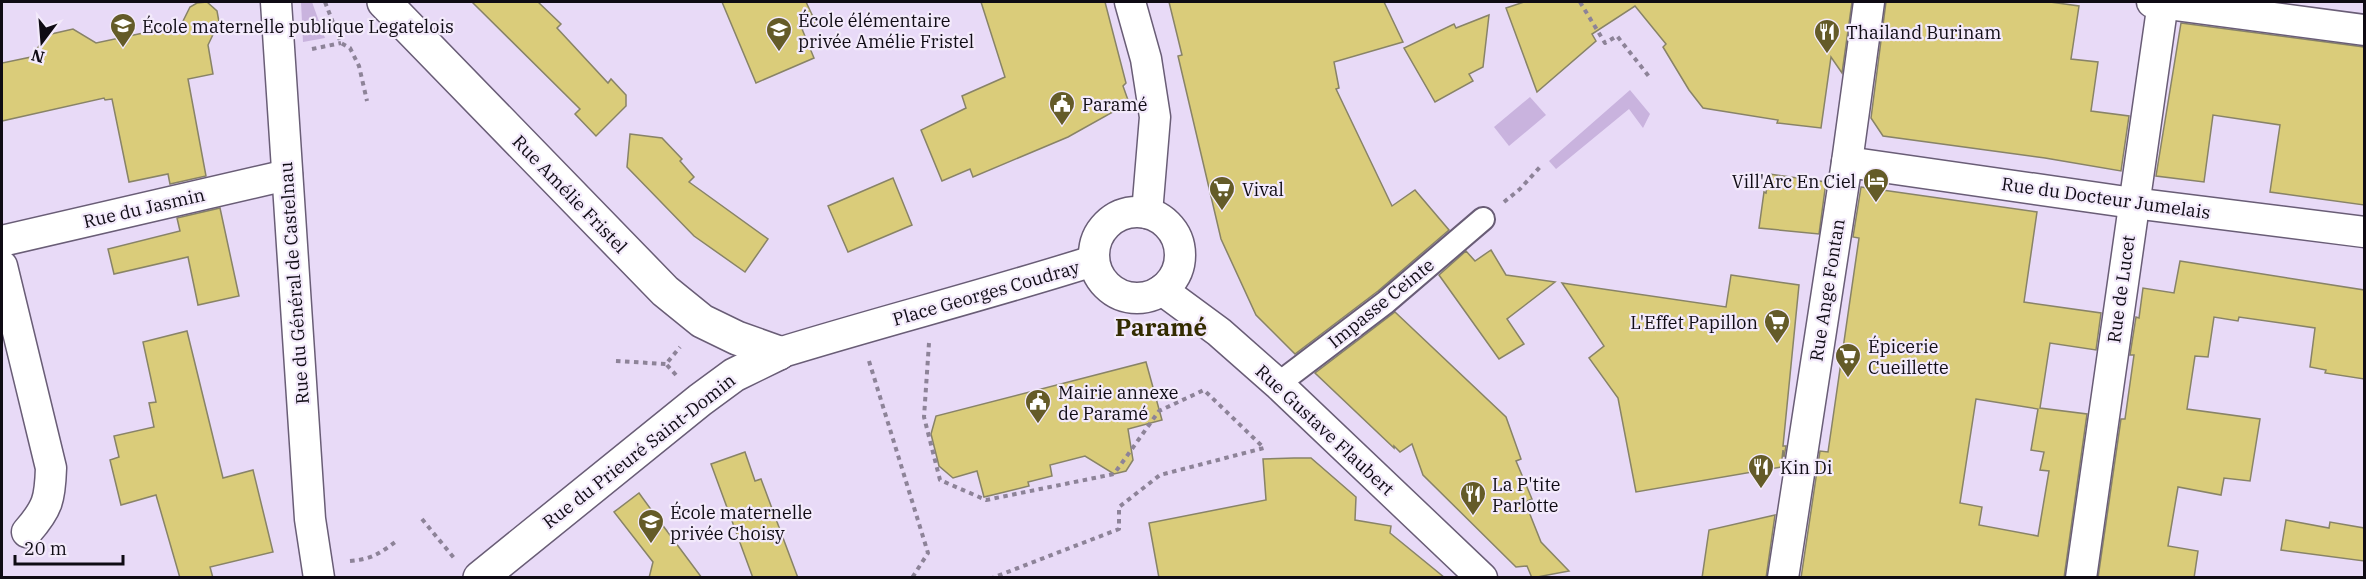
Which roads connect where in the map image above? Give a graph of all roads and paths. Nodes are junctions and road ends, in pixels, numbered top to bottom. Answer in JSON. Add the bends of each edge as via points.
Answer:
{"nodes":[{"id":1,"x":276,"y":2,"type":"edge"},
{"id":2,"x":325,"y":2,"type":"edge"},
{"id":3,"x":384,"y":2,"type":"edge"},
{"id":4,"x":1130,"y":2,"type":"edge"},
{"id":5,"x":1580,"y":2,"type":"edge"},
{"id":6,"x":1869,"y":2,"type":"edge"},
{"id":7,"x":2159,"y":2,"type":"edge"},
{"id":8,"x":2364,"y":30,"type":"edge"},
{"id":9,"x":1651,"y":79,"type":"dead end"},
{"id":10,"x":367,"y":101,"type":"dead end"},
{"id":11,"x":1847,"y":162,"type":"junction"},
{"id":12,"x":1540,"y":167,"type":"dead end"},
{"id":13,"x":286,"y":175,"type":"junction"},
{"id":14,"x":2133,"y":203,"type":"junction"},
{"id":15,"x":1147,"y":213,"type":"junction"},
{"id":16,"x":1483,"y":219,"type":"joint"},
{"id":17,"x":2364,"y":232,"type":"edge"},
{"id":18,"x":2,"y":241,"type":"edge"},
{"id":19,"x":1094,"y":261,"type":"junction"},
{"id":20,"x":2,"y":266,"type":"edge"},
{"id":21,"x":1162,"y":290,"type":"junction"},
{"id":22,"x":702,"y":321,"type":"junction"},
{"id":23,"x":878,"y":325,"type":"joint"},
{"id":24,"x":929,"y":333,"type":"dead end"},
{"id":25,"x":779,"y":353,"type":"junction"},
{"id":26,"x":868,"y":360,"type":"dead end"},
{"id":27,"x":616,"y":361,"type":"dead end"},
{"id":28,"x":666,"y":364,"type":"junction"},
{"id":29,"x":1278,"y":384,"type":"junction"},
{"id":30,"x":700,"y":400,"type":"junction"},
{"id":31,"x":422,"y":519,"type":"dead end"},
{"id":32,"x":27,"y":532,"type":"dead end"},
{"id":33,"x":398,"y":540,"type":"dead end"},
{"id":34,"x":468,"y":569,"type":"edge"},
{"id":35,"x":323,"y":573,"type":"edge"},
{"id":36,"x":912,"y":578,"type":"edge"},
{"id":37,"x":992,"y":578,"type":"edge"},
{"id":38,"x":1482,"y":578,"type":"edge"},
{"id":39,"x":1783,"y":578,"type":"edge"},
{"id":40,"x":2082,"y":578,"type":"edge"}],
"edges":[{"from":1,"to":13,"type":"street","name":"Rue du Général de Castelnau"},
{"from":2,"to":10,"type":"path","via":[[341,43],[350,48],[359,66]]},
{"from":3,"to":22,"type":"main road","name":"Rue Amélie Fristel","via":[[629,255]]},
{"from":4,"to":15,"type":"street","via":[[1146,59],[1155,117]]},
{"from":5,"to":9,"type":"path","via":[[1605,43],[1617,36]]},
{"from":6,"to":11,"type":"street","name":"Rue Ange Fontan"},
{"from":7,"to":8,"type":"street"},
{"from":7,"to":14,"type":"street","name":"Rue de Lucet"},
{"from":11,"to":14,"type":"street","name":"Rue du Docteur Jumelais"},
{"from":11,"to":39,"type":"street","name":"Rue Ange Fontan"},
{"from":12,"to":16,"type":"path"},
{"from":13,"to":18,"type":"street","name":"Rue du Jasmin"},
{"from":13,"to":35,"type":"street","name":"Rue du Général de Castelnau","via":[[310,519]]},
{"from":14,"to":17,"type":"street","name":"Rue du Docteur Jumelais"},
{"from":14,"to":40,"type":"street","name":"Rue de Lucet"},
{"from":15,"to":19,"type":"street","name":"Place Georges Coudray","via":[[1118,216],[1106,225],[1098,236]]},
{"from":15,"to":21,"type":"street","via":[[1160,218],[1178,240],[1180,254],[1175,275]]},
{"from":16,"to":29,"type":"street","name":"Impasse Ceinte","via":[[1386,302]]},
{"from":19,"to":21,"type":"street","name":"Place Georges Coudray","via":[[1098,275],[1119,295],[1149,297]]},
{"from":19,"to":23,"type":"street","name":"Place Georges Coudray"},
{"from":20,"to":32,"type":"street","via":[[51,468],[51,494],[42,515]]},
{"from":21,"to":29,"type":"street","name":"Rue Gustave Flaubert","via":[[1219,332]]},
{"from":22,"to":25,"type":"main road","name":"Rue Amélie Fristel"},
{"from":22,"to":28,"type":"path"},
{"from":23,"to":25,"type":"street","name":"Rue du Prieuré Saint-Domin"},
{"from":24,"to":37,"type":"path","via":[[924,417],[940,480],[986,500],[1114,474],[1160,411],[1204,390],[1264,448],[1160,475],[1119,507],[1119,528]]},
{"from":25,"to":30,"type":"main road","name":"Rue du Prieuré Saint-Domin","via":[[734,375]]},
{"from":26,"to":36,"type":"path","via":[[928,553]]},
{"from":27,"to":28,"type":"path"},
{"from":28,"to":30,"type":"path"},
{"from":29,"to":38,"type":"street","name":"Rue Gustave Flaubert"},
{"from":30,"to":34,"type":"main road","name":"Rue du Prieuré Saint-Domin"},
{"from":31,"to":34,"type":"path"},
{"from":33,"to":35,"type":"path","via":[[367,560]]}]}
